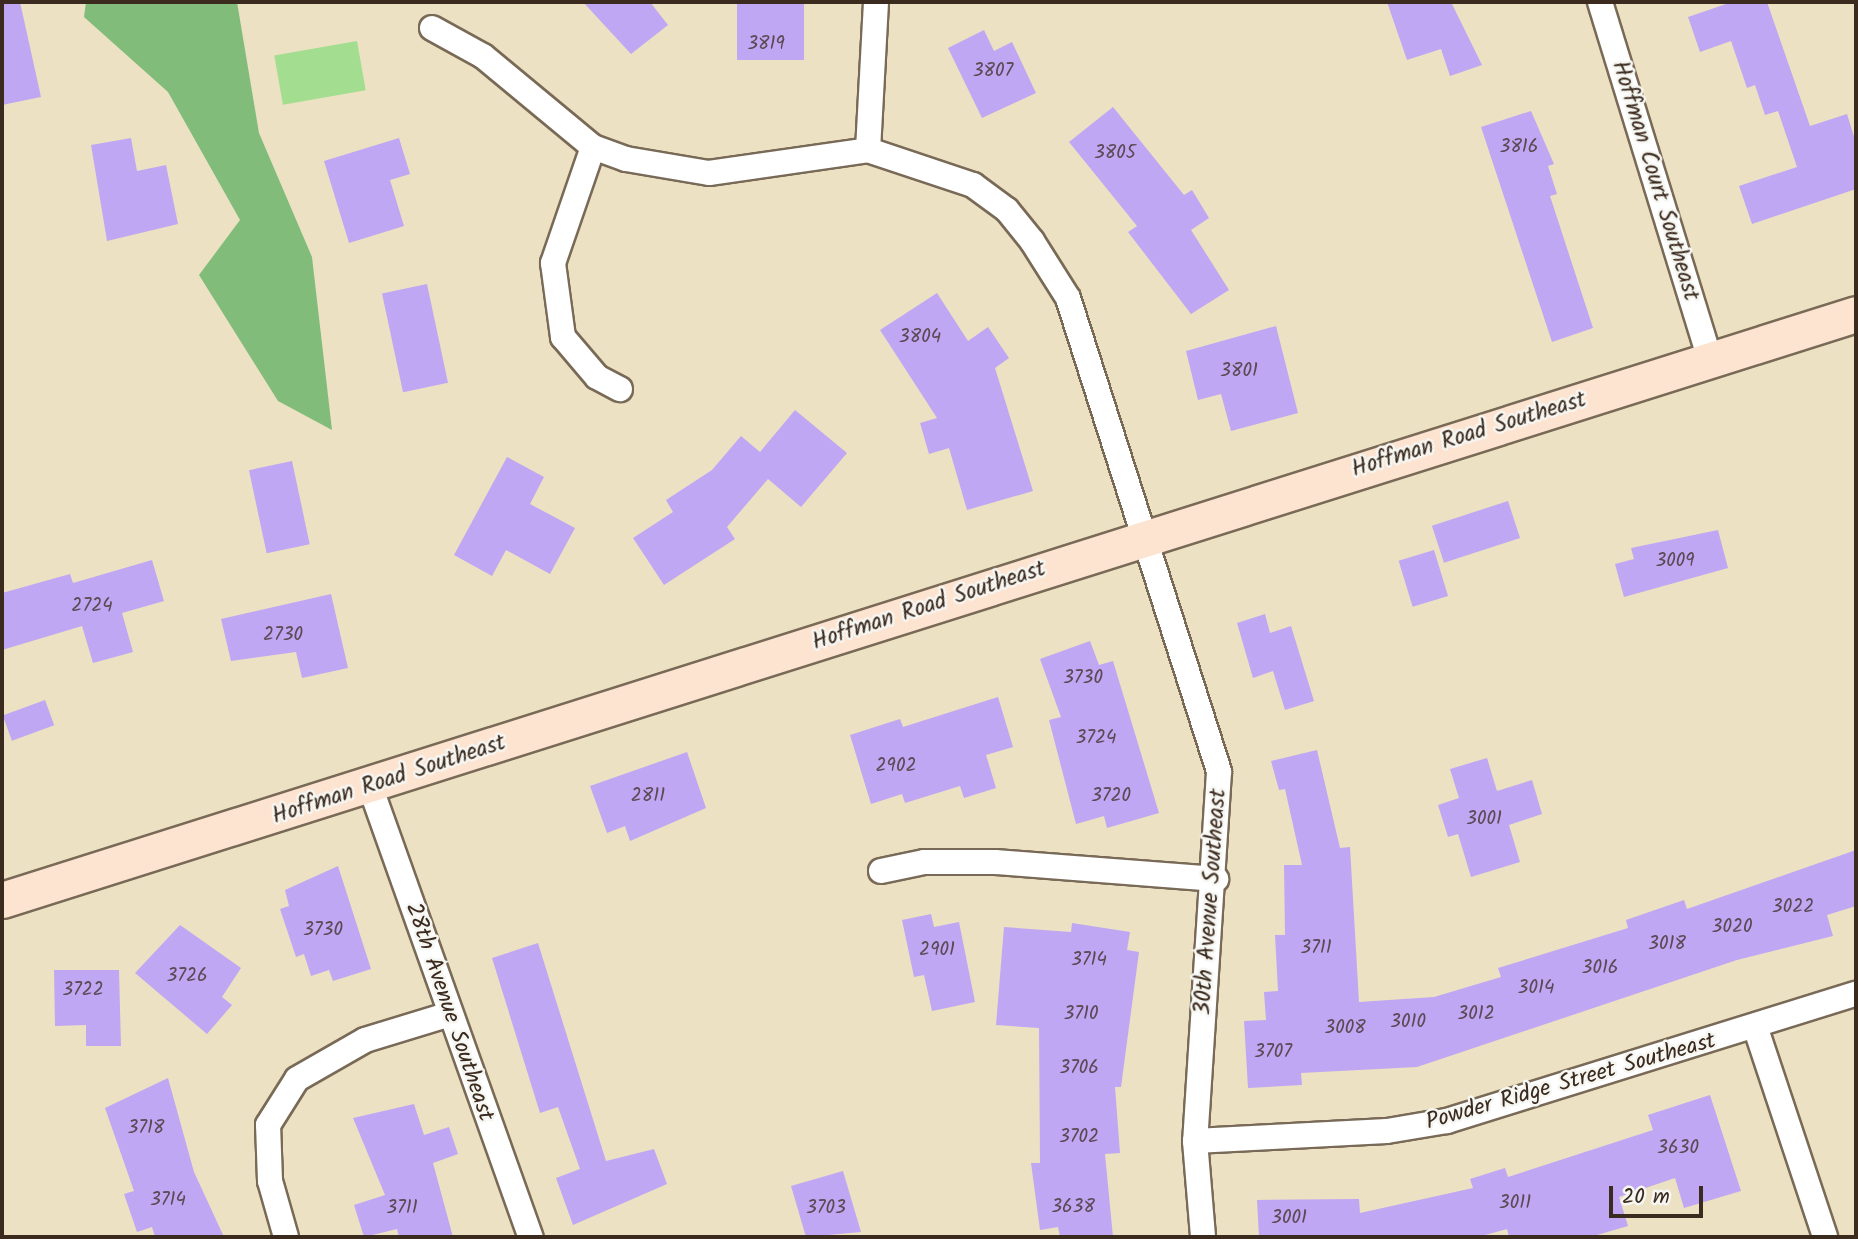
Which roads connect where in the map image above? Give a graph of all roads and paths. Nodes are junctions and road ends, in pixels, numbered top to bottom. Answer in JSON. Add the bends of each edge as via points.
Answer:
{"nodes":[{"id":1,"x":876,"y":2,"type":"edge"},
{"id":2,"x":1600,"y":2,"type":"edge"},
{"id":3,"x":432,"y":28,"type":"dead end"},
{"id":4,"x":593,"y":147,"type":"junction"},
{"id":5,"x":868,"y":150,"type":"junction"},
{"id":6,"x":1856,"y":314,"type":"edge"},
{"id":7,"x":1710,"y":360,"type":"junction"},
{"id":8,"x":620,"y":388,"type":"dead end"},
{"id":9,"x":1145,"y":536,"type":"junction"},
{"id":10,"x":370,"y":786,"type":"junction"},
{"id":11,"x":881,"y":872,"type":"dead end"},
{"id":12,"x":1216,"y":879,"type":"junction"},
{"id":13,"x":2,"y":900,"type":"edge"},
{"id":14,"x":1856,"y":993,"type":"edge"},
{"id":15,"x":450,"y":1014,"type":"junction"},
{"id":16,"x":1756,"y":1029,"type":"junction"},
{"id":17,"x":1195,"y":1141,"type":"junction"},
{"id":18,"x":286,"y":1237,"type":"edge"},
{"id":19,"x":531,"y":1237,"type":"edge"},
{"id":20,"x":1203,"y":1237,"type":"edge"},
{"id":21,"x":1825,"y":1237,"type":"edge"}],
"edges":[{"from":1,"to":5,"type":"street"},
{"from":2,"to":7,"type":"street","name":"Hoffman Court Southeast"},
{"from":3,"to":4,"type":"street","via":[[482,56]]},
{"from":4,"to":5,"type":"street","via":[[662,169],[709,173]]},
{"from":4,"to":8,"type":"street","via":[[553,263],[563,337],[597,377]]},
{"from":5,"to":9,"type":"street","name":"30th Avenue Southeast","via":[[973,185],[1007,210],[1032,241],[1068,299]]},
{"from":6,"to":7,"type":"street","name":"Hoffman Road Southeast"},
{"from":7,"to":9,"type":"street","name":"Hoffman Road Southeast"},
{"from":9,"to":10,"type":"street","name":"Hoffman Road Southeast"},
{"from":9,"to":12,"type":"street","name":"30th Avenue Southeast","via":[[1219,772]]},
{"from":10,"to":13,"type":"street","name":"Hoffman Road Southeast"},
{"from":10,"to":15,"type":"street","name":"28th Avenue Southeast"},
{"from":11,"to":12,"type":"street","via":[[924,862],[995,862]]},
{"from":12,"to":17,"type":"street","name":"30th Avenue Southeast"},
{"from":14,"to":16,"type":"street","name":"Powder Ridge Street Southeast"},
{"from":15,"to":18,"type":"street","via":[[365,1040],[297,1079],[268,1125],[270,1181]]},
{"from":15,"to":19,"type":"street","name":"28th Avenue Southeast"},
{"from":16,"to":17,"type":"street","name":"Powder Ridge Street Southeast","via":[[1447,1121],[1387,1131]]},
{"from":16,"to":21,"type":"street"},
{"from":17,"to":20,"type":"street","name":"30th Avenue Southeast"}]}
